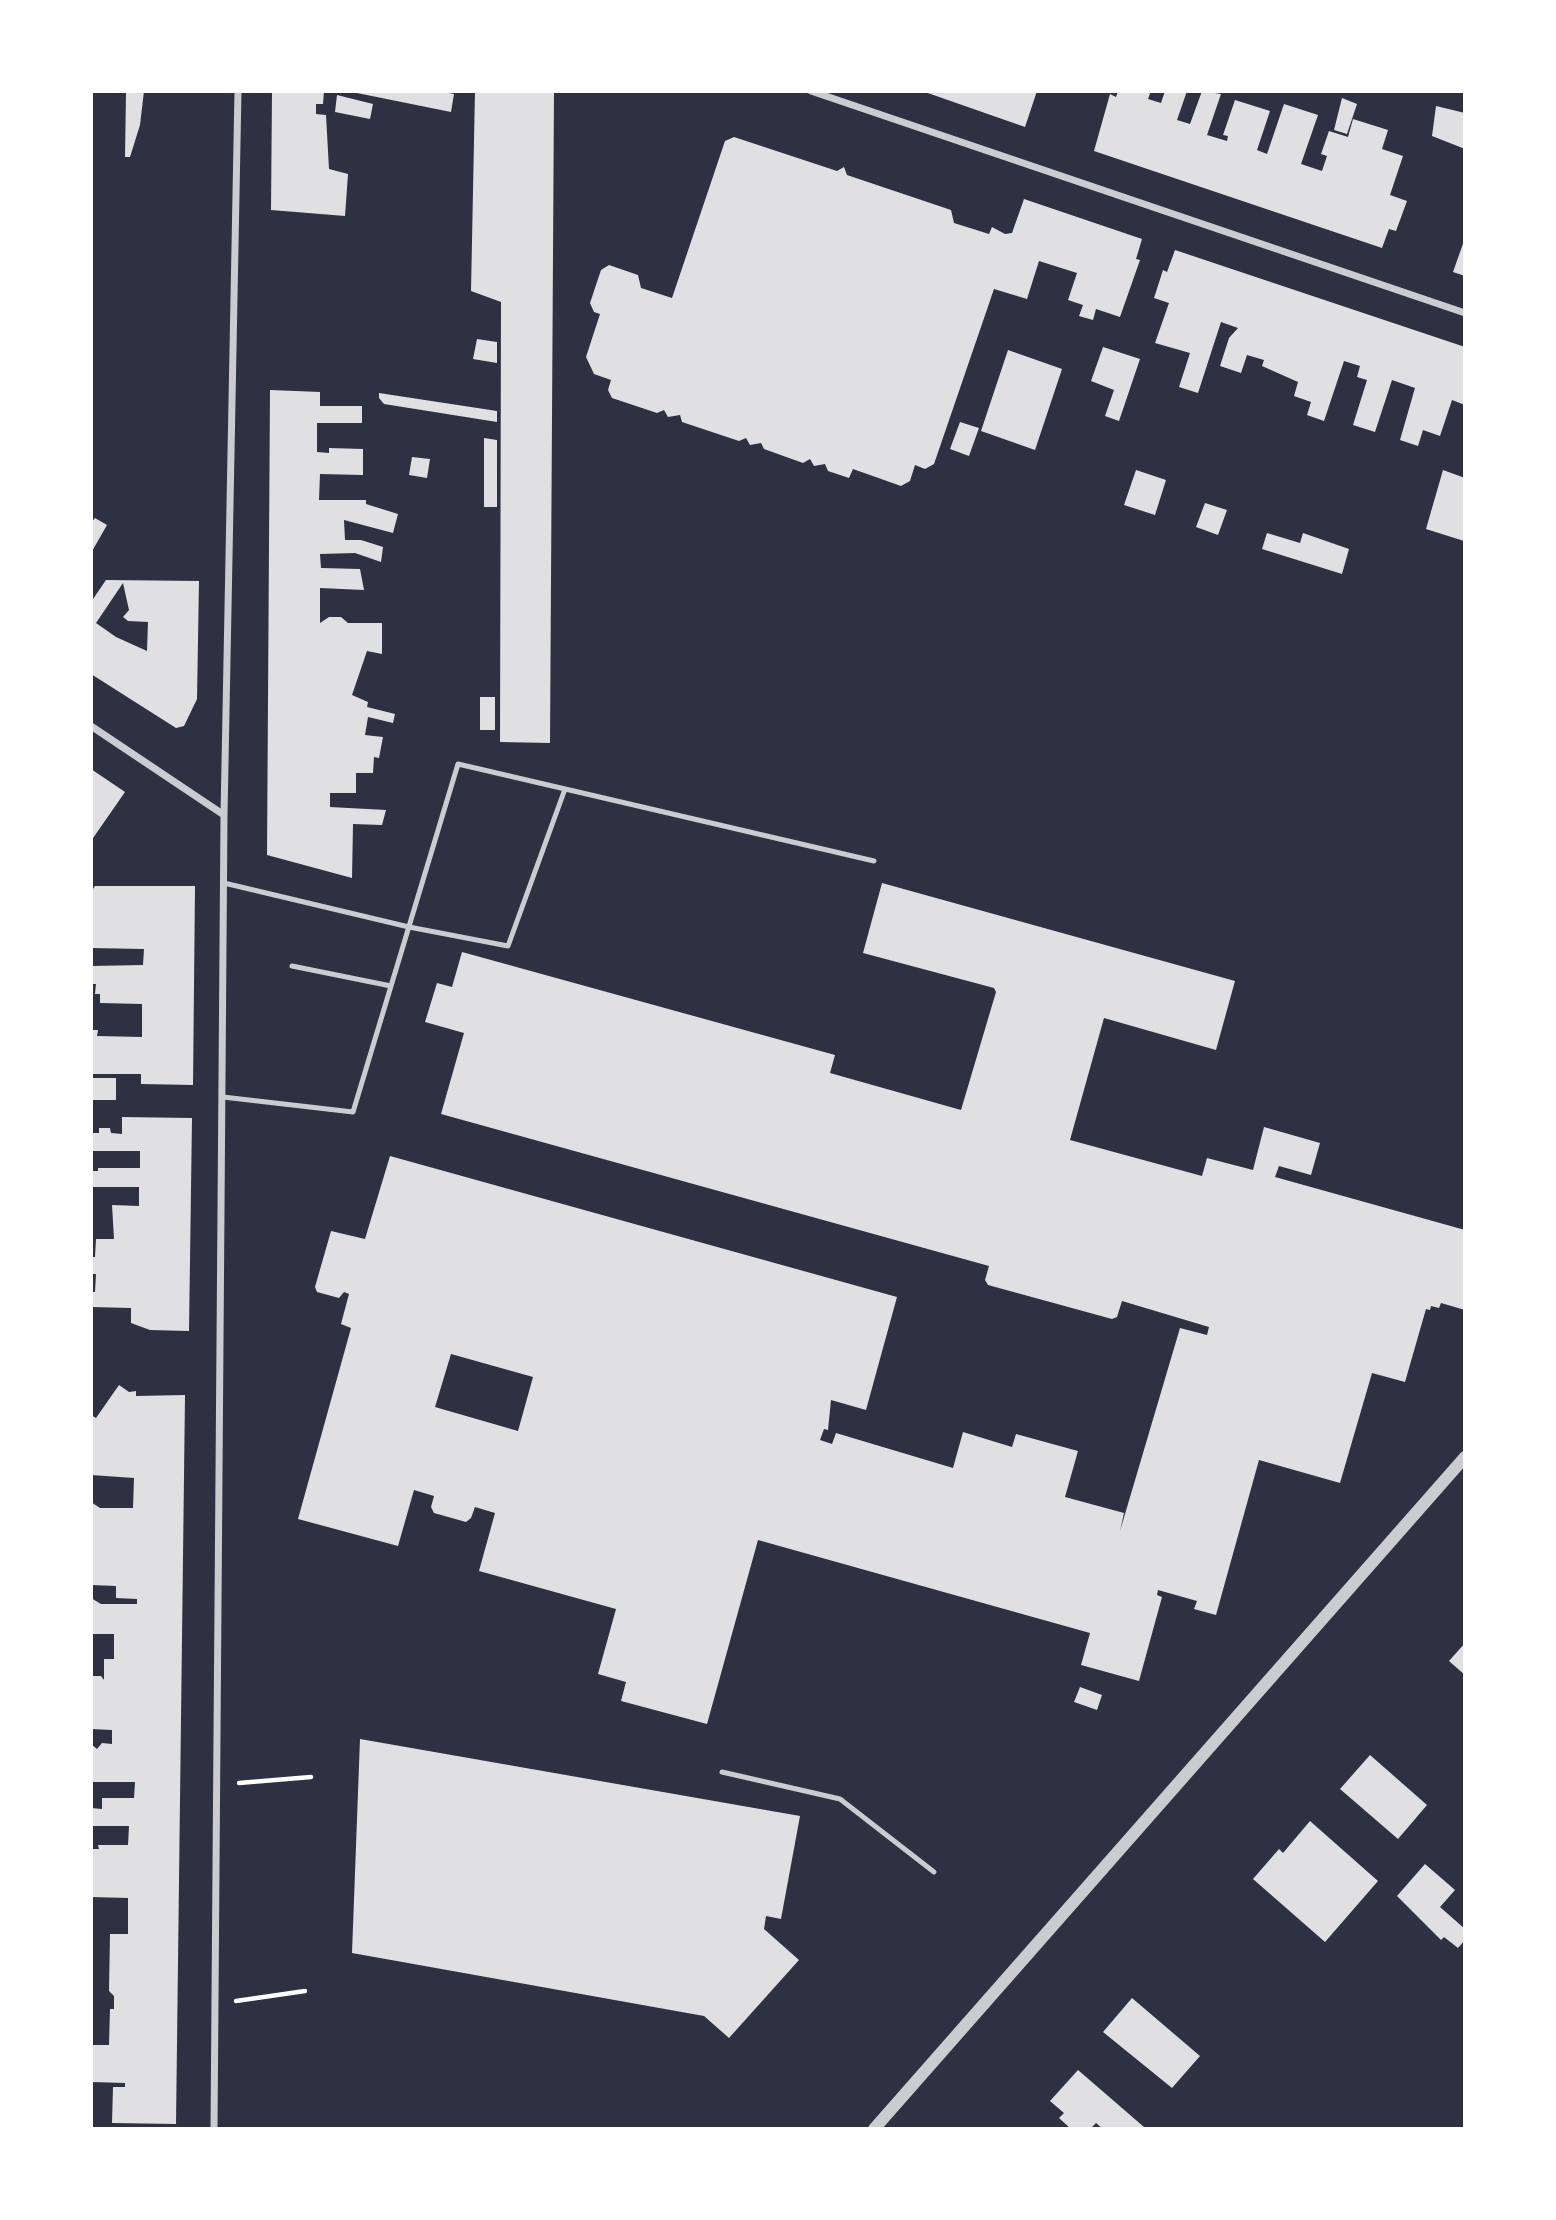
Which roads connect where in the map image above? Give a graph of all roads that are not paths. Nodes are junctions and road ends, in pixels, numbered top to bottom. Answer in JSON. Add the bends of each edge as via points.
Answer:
{"nodes":[{"id":1,"x":237,"y":91,"type":"edge"},
{"id":2,"x":811,"y":91,"type":"edge"},
{"id":3,"x":1465,"y":313,"type":"edge"},
{"id":4,"x":91,"y":726,"type":"edge"},
{"id":5,"x":565,"y":789,"type":"junction"},
{"id":6,"x":224,"y":815,"type":"junction"},
{"id":7,"x":874,"y":861,"type":"dead end"},
{"id":8,"x":224,"y":883,"type":"junction"},
{"id":9,"x":409,"y":927,"type":"junction"},
{"id":10,"x":292,"y":966,"type":"dead end"},
{"id":11,"x":391,"y":986,"type":"junction"},
{"id":12,"x":223,"y":1097,"type":"junction"},
{"id":13,"x":1465,"y":1457,"type":"edge"},
{"id":14,"x":722,"y":1772,"type":"dead end"},
{"id":15,"x":934,"y":1872,"type":"dead end"},
{"id":16,"x":214,"y":2129,"type":"edge"},
{"id":17,"x":874,"y":2129,"type":"edge"}],
"edges":[{"from":1,"to":6,"type":"street"},
{"from":2,"to":3,"type":"street"},
{"from":4,"to":6,"type":"street"},
{"from":5,"to":7,"type":"lane"},
{"from":5,"to":9,"type":"lane","via":[[508,946]]},
{"from":5,"to":9,"type":"lane","via":[[458,764]]},
{"from":6,"to":8,"type":"street"},
{"from":8,"to":9,"type":"lane"},
{"from":8,"to":12,"type":"street"},
{"from":9,"to":11,"type":"lane"},
{"from":10,"to":11,"type":"lane"},
{"from":11,"to":12,"type":"lane","via":[[354,1112]]},
{"from":12,"to":16,"type":"street"},
{"from":13,"to":17,"type":"street"},
{"from":14,"to":15,"type":"lane","via":[[839,1799]]}]}
